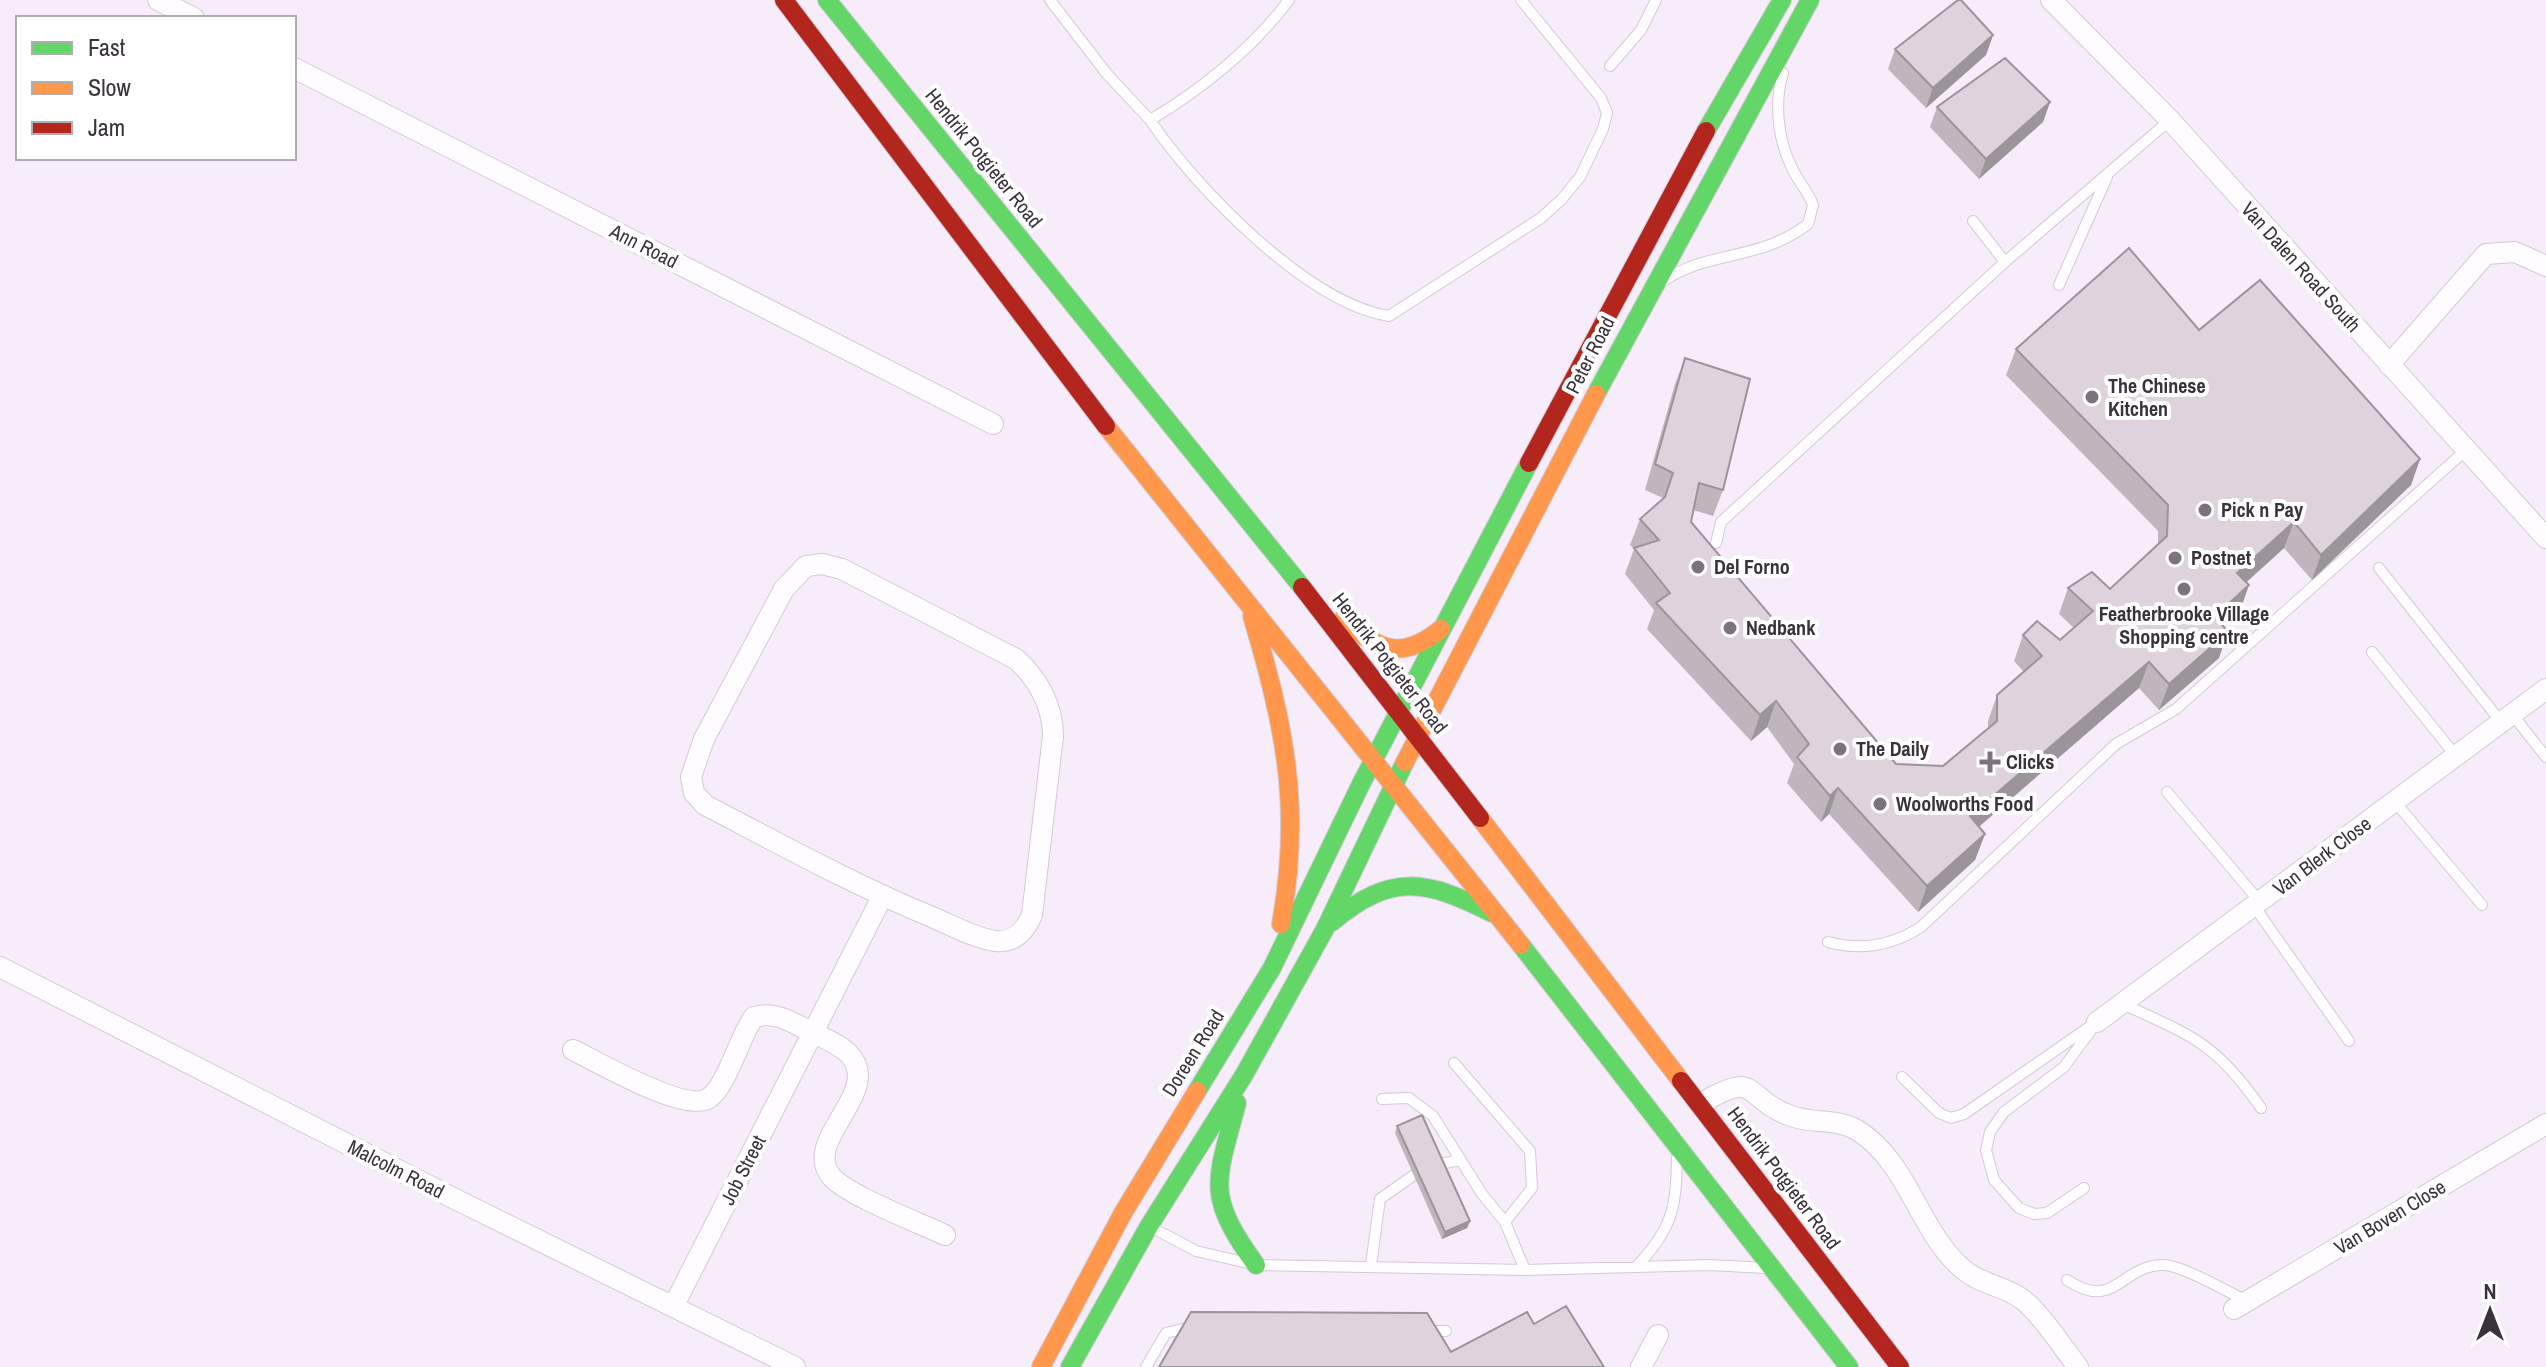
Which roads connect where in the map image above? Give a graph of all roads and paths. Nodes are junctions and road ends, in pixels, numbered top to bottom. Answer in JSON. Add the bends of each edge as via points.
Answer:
{"nodes":[{"id":1,"x":158,"y":0,"type":"edge"},
{"id":2,"x":784,"y":0,"type":"edge"},
{"id":3,"x":827,"y":0,"type":"edge"},
{"id":4,"x":1050,"y":0,"type":"edge"},
{"id":5,"x":1289,"y":0,"type":"edge"},
{"id":6,"x":1521,"y":0,"type":"edge"},
{"id":7,"x":1656,"y":0,"type":"edge"},
{"id":8,"x":1782,"y":0,"type":"edge"},
{"id":9,"x":1810,"y":0,"type":"edge"},
{"id":10,"x":2051,"y":0,"type":"edge"},
{"id":11,"x":190,"y":16,"type":"edge"},
{"id":12,"x":1800,"y":18,"type":"junction"},
{"id":13,"x":1610,"y":66,"type":"dead end"},
{"id":14,"x":296,"y":69,"type":"edge"},
{"id":15,"x":1150,"y":120,"type":"junction"},
{"id":16,"x":2170,"y":120,"type":"junction"},
{"id":17,"x":2110,"y":172,"type":"junction"},
{"id":18,"x":1973,"y":221,"type":"dead end"},
{"id":19,"x":2005,"y":262,"type":"junction"},
{"id":20,"x":2546,"y":266,"type":"edge"},
{"id":21,"x":2059,"y":285,"type":"dead end"},
{"id":22,"x":1649,"y":291,"type":"junction"},
{"id":23,"x":2389,"y":365,"type":"junction"},
{"id":24,"x":993,"y":424,"type":"dead end"},
{"id":25,"x":2466,"y":450,"type":"junction"},
{"id":26,"x":1260,"y":532,"type":"junction"},
{"id":27,"x":2546,"y":538,"type":"edge"},
{"id":28,"x":1716,"y":543,"type":"dead end"},
{"id":29,"x":2379,"y":568,"type":"dead end"},
{"id":30,"x":1248,"y":603,"type":"junction"},
{"id":31,"x":1446,"y":625,"type":"junction"},
{"id":32,"x":2372,"y":652,"type":"dead end"},
{"id":33,"x":2546,"y":689,"type":"edge"},
{"id":34,"x":1400,"y":712,"type":"junction"},
{"id":35,"x":2507,"y":718,"type":"junction"},
{"id":36,"x":1420,"y":736,"type":"junction"},
{"id":37,"x":2456,"y":756,"type":"junction"},
{"id":38,"x":2546,"y":757,"type":"edge"},
{"id":39,"x":1376,"y":759,"type":"junction"},
{"id":40,"x":1394,"y":783,"type":"junction"},
{"id":41,"x":2167,"y":792,"type":"dead end"},
{"id":42,"x":2395,"y":802,"type":"junction"},
{"id":43,"x":882,"y":897,"type":"junction"},
{"id":44,"x":2257,"y":904,"type":"junction"},
{"id":45,"x":2482,"y":905,"type":"dead end"},
{"id":46,"x":1500,"y":918,"type":"junction"},
{"id":47,"x":1325,"y":929,"type":"junction"},
{"id":48,"x":1828,"y":942,"type":"dead end"},
{"id":49,"x":0,"y":967,"type":"edge"},
{"id":50,"x":1272,"y":968,"type":"junction"},
{"id":51,"x":2123,"y":1004,"type":"junction"},
{"id":52,"x":2097,"y":1022,"type":"junction"},
{"id":53,"x":814,"y":1034,"type":"junction"},
{"id":54,"x":2349,"y":1041,"type":"dead end"},
{"id":55,"x":573,"y":1050,"type":"dead end"},
{"id":56,"x":1454,"y":1063,"type":"dead end"},
{"id":57,"x":1244,"y":1075,"type":"junction"},
{"id":58,"x":1902,"y":1077,"type":"dead end"},
{"id":59,"x":1382,"y":1099,"type":"dead end"},
{"id":60,"x":1700,"y":1104,"type":"junction"},
{"id":61,"x":2261,"y":1108,"type":"dead end"},
{"id":62,"x":2546,"y":1124,"type":"edge"},
{"id":63,"x":1678,"y":1145,"type":"junction"},
{"id":64,"x":1461,"y":1160,"type":"junction"},
{"id":65,"x":1439,"y":1164,"type":"edge"},
{"id":66,"x":1414,"y":1175,"type":"edge"},
{"id":67,"x":2084,"y":1188,"type":"dead end"},
{"id":68,"x":1123,"y":1213,"type":"junction"},
{"id":69,"x":1505,"y":1222,"type":"junction"},
{"id":70,"x":1149,"y":1226,"type":"junction"},
{"id":71,"x":945,"y":1235,"type":"dead end"},
{"id":72,"x":1256,"y":1265,"type":"junction"},
{"id":73,"x":1371,"y":1265,"type":"junction"},
{"id":74,"x":1636,"y":1267,"type":"junction"},
{"id":75,"x":1773,"y":1268,"type":"junction"},
{"id":76,"x":1525,"y":1270,"type":"junction"},
{"id":77,"x":2067,"y":1280,"type":"dead end"},
{"id":78,"x":2240,"y":1305,"type":"joint"},
{"id":79,"x":673,"y":1307,"type":"junction"},
{"id":80,"x":1203,"y":1326,"type":"edge"},
{"id":81,"x":1415,"y":1330,"type":"edge"},
{"id":82,"x":1446,"y":1331,"type":"dead end"},
{"id":83,"x":1658,"y":1335,"type":"dead end"},
{"id":84,"x":1072,"y":1365,"type":"edge"},
{"id":85,"x":795,"y":1367,"type":"edge"},
{"id":86,"x":1041,"y":1367,"type":"edge"},
{"id":87,"x":1146,"y":1367,"type":"edge"},
{"id":88,"x":1641,"y":1367,"type":"edge"},
{"id":89,"x":1849,"y":1367,"type":"edge"},
{"id":90,"x":1900,"y":1367,"type":"edge"},
{"id":91,"x":2078,"y":1367,"type":"edge"}],
"edges":[{"from":1,"to":11,"type":"street"},
{"from":2,"to":30,"type":"main road","via":[[1103,422]]},
{"from":3,"to":26,"type":"main road","name":"Hendrik Potgieter Road"},
{"from":4,"to":15,"type":"lane"},
{"from":5,"to":15,"type":"lane","via":[[1215,74]]},
{"from":6,"to":15,"type":"lane","via":[[1601,98],[1607,113],[1603,129],[1580,177],[1541,218],[1389,316],[1363,312],[1319,289],[1226,211],[1173,155]]},
{"from":7,"to":13,"type":"lane","via":[[1641,30]]},
{"from":8,"to":31,"type":"main road","name":"Peter Road","via":[[1655,225]]},
{"from":9,"to":12,"type":"main road","name":"Peter Road"},
{"from":10,"to":16,"type":"street","name":"Van Dalen Road South"},
{"from":12,"to":22,"type":"main road","name":"Peter Road"},
{"from":12,"to":22,"type":"lane","via":[[1796,45],[1780,81],[1778,106],[1790,164],[1813,205],[1808,224],[1777,244],[1685,269]]},
{"from":14,"to":24,"type":"street","name":"Ann Road"},
{"from":16,"to":17,"type":"lane"},
{"from":16,"to":23,"type":"street","name":"Van Dalen Road South"},
{"from":17,"to":19,"type":"lane"},
{"from":17,"to":21,"type":"lane"},
{"from":18,"to":19,"type":"lane"},
{"from":19,"to":28,"type":"lane","via":[[1721,522]]},
{"from":20,"to":23,"type":"street","via":[[2515,252],[2486,254]]},
{"from":22,"to":36,"type":"main road","name":"Peter Road"},
{"from":23,"to":25,"type":"street","name":"Van Dalen Road South"},
{"from":25,"to":27,"type":"street","name":"Van Dalen Road South"},
{"from":25,"to":48,"type":"lane","via":[[2176,709],[2116,744],[1921,927],[1867,947]]},
{"from":26,"to":31,"type":"main road","via":[[1368,642],[1380,648],[1407,648],[1430,640]]},
{"from":26,"to":34,"type":"main road","name":"Hendrik Potgieter Road"},
{"from":29,"to":35,"type":"lane"},
{"from":30,"to":39,"type":"main road"},
{"from":30,"to":50,"type":"main road","via":[[1286,733],[1295,804],[1288,891]]},
{"from":31,"to":34,"type":"main road","name":"Peter Road"},
{"from":32,"to":37,"type":"lane"},
{"from":33,"to":35,"type":"street","name":"Van Blerk Close"},
{"from":34,"to":36,"type":"main road","name":"Hendrik Potgieter Road"},
{"from":34,"to":39,"type":"main road","name":"Peter Road"},
{"from":35,"to":37,"type":"street","name":"Van Blerk Close"},
{"from":35,"to":38,"type":"lane"},
{"from":36,"to":40,"type":"main road","name":"Peter Road"},
{"from":36,"to":60,"type":"main road","name":"Hendrik Potgieter Road"},
{"from":37,"to":42,"type":"street","name":"Van Blerk Close"},
{"from":39,"to":40,"type":"main road"},
{"from":39,"to":50,"type":"main road","name":"Doreen Road"},
{"from":40,"to":46,"type":"main road"},
{"from":40,"to":47,"type":"main road"},
{"from":41,"to":44,"type":"lane"},
{"from":42,"to":44,"type":"street","name":"Van Blerk Close"},
{"from":42,"to":45,"type":"lane"},
{"from":43,"to":43,"type":"street","via":[[705,805],[694,793],[691,777],[704,739],[784,589],[806,566],[842,569],[1016,659],[1031,673],[1053,720],[1032,915],[1025,930],[996,941]]},
{"from":43,"to":53,"type":"street","name":"Job Street"},
{"from":44,"to":51,"type":"street","name":"Van Blerk Close"},
{"from":44,"to":54,"type":"lane"},
{"from":46,"to":47,"type":"main road","via":[[1439,887],[1399,883],[1365,895]]},
{"from":46,"to":63,"type":"main road"},
{"from":47,"to":57,"type":"main road"},
{"from":49,"to":79,"type":"street","name":"Malcolm Road"},
{"from":50,"to":68,"type":"main road","name":"Doreen Road"},
{"from":51,"to":52,"type":"street","name":"Van Blerk Close"},
{"from":51,"to":61,"type":"lane","via":[[2192,1035],[2218,1053]]},
{"from":52,"to":58,"type":"lane","via":[[1951,1118]]},
{"from":52,"to":67,"type":"lane","via":[[2064,1067],[2004,1112],[1990,1132],[1986,1150],[1994,1180],[2019,1208],[2034,1214],[2047,1213]]},
{"from":53,"to":55,"type":"street","via":[[781,1017],[754,1017],[711,1097],[700,1101],[675,1098]]},
{"from":53,"to":71,"type":"street","via":[[850,1055],[860,1080],[828,1141],[825,1160],[830,1175]]},
{"from":53,"to":79,"type":"street","name":"Job Street"},
{"from":56,"to":69,"type":"lane","via":[[1530,1151],[1532,1188]]},
{"from":57,"to":70,"type":"main road"},
{"from":57,"to":72,"type":"main road","via":[[1215,1184],[1221,1215]]},
{"from":59,"to":64,"type":"lane","via":[[1409,1098],[1423,1106]]},
{"from":60,"to":90,"type":"main road","name":"Hendrik Potgieter Road"},
{"from":60,"to":91,"type":"street","via":[[1737,1086],[1791,1116],[1857,1130],[1914,1194],[1943,1247],[1965,1272],[2021,1298]]},
{"from":62,"to":78,"type":"street","name":"Van Boven Close"},
{"from":63,"to":74,"type":"lane","via":[[1671,1222]]},
{"from":63,"to":75,"type":"main road"},
{"from":64,"to":65,"type":"lane"},
{"from":64,"to":69,"type":"lane"},
{"from":66,"to":73,"type":"lane","via":[[1380,1199]]},
{"from":68,"to":70,"type":"lane"},
{"from":68,"to":86,"type":"main road","name":"Doreen Road"},
{"from":69,"to":76,"type":"lane"},
{"from":70,"to":72,"type":"lane","via":[[1196,1251]]},
{"from":70,"to":84,"type":"main road"},
{"from":72,"to":73,"type":"lane"},
{"from":73,"to":76,"type":"lane"},
{"from":74,"to":75,"type":"lane"},
{"from":74,"to":76,"type":"lane"},
{"from":75,"to":89,"type":"main road"},
{"from":77,"to":78,"type":"lane","via":[[2084,1291],[2102,1293],[2150,1267],[2168,1265]]},
{"from":79,"to":85,"type":"street","name":"Malcolm Road"},
{"from":80,"to":87,"type":"lane","via":[[1166,1333]]},
{"from":81,"to":82,"type":"lane"},
{"from":83,"to":88,"type":"street"}]}
